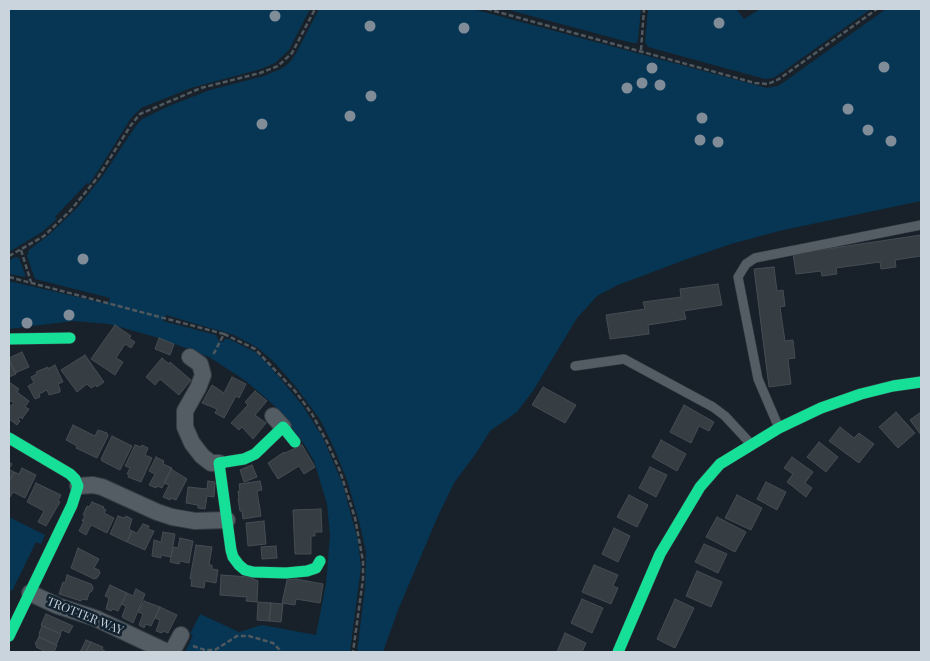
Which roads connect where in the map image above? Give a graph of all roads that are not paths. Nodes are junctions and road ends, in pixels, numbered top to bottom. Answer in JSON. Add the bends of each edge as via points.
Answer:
{"nodes":[{"id":1,"x":921,"y":225,"type":"edge"},
{"id":2,"x":9,"y":338,"type":"edge"},
{"id":3,"x":70,"y":338,"type":"dead end"},
{"id":4,"x":196,"y":362,"type":"road end"},
{"id":5,"x":575,"y":366,"type":"dead end"},
{"id":6,"x":921,"y":382,"type":"edge"},
{"id":7,"x":779,"y":428,"type":"junction"},
{"id":8,"x":9,"y":438,"type":"edge"},
{"id":9,"x":295,"y":442,"type":"dead end"},
{"id":10,"x":750,"y":444,"type":"junction"},
{"id":11,"x":219,"y":463,"type":"junction"},
{"id":12,"x":78,"y":486,"type":"junction"},
{"id":13,"x":227,"y":520,"type":"junction"},
{"id":14,"x":320,"y":561,"type":"dead end"},
{"id":15,"x":30,"y":593,"type":"junction"},
{"id":16,"x":9,"y":636,"type":"edge"},
{"id":17,"x":175,"y":645,"type":"edge"},
{"id":18,"x":618,"y":652,"type":"edge"}],
"edges":[{"from":1,"to":7,"type":"lane","via":[[755,258],[746,264],[738,277],[758,379]]},
{"from":2,"to":3,"type":"street"},
{"from":4,"to":11,"type":"street","via":[[202,378],[185,411],[184,424],[202,456],[211,463]]},
{"from":5,"to":10,"type":"lane","via":[[624,359],[713,407]]},
{"from":6,"to":7,"type":"street","via":[[861,394]]},
{"from":7,"to":10,"type":"street"},
{"from":8,"to":12,"type":"street","via":[[70,474]]},
{"from":9,"to":11,"type":"street","via":[[278,422],[255,454]]},
{"from":10,"to":18,"type":"street","via":[[720,464],[700,487],[660,554]]},
{"from":11,"to":13,"type":"street"},
{"from":12,"to":13,"type":"street","via":[[102,487],[172,517]]},
{"from":12,"to":15,"type":"street"},
{"from":13,"to":14,"type":"street","via":[[233,556],[245,570],[302,572],[314,570]]},
{"from":15,"to":16,"type":"street"},
{"from":15,"to":17,"type":"street","name":"TROTTER WAY","via":[[58,606]]}]}
